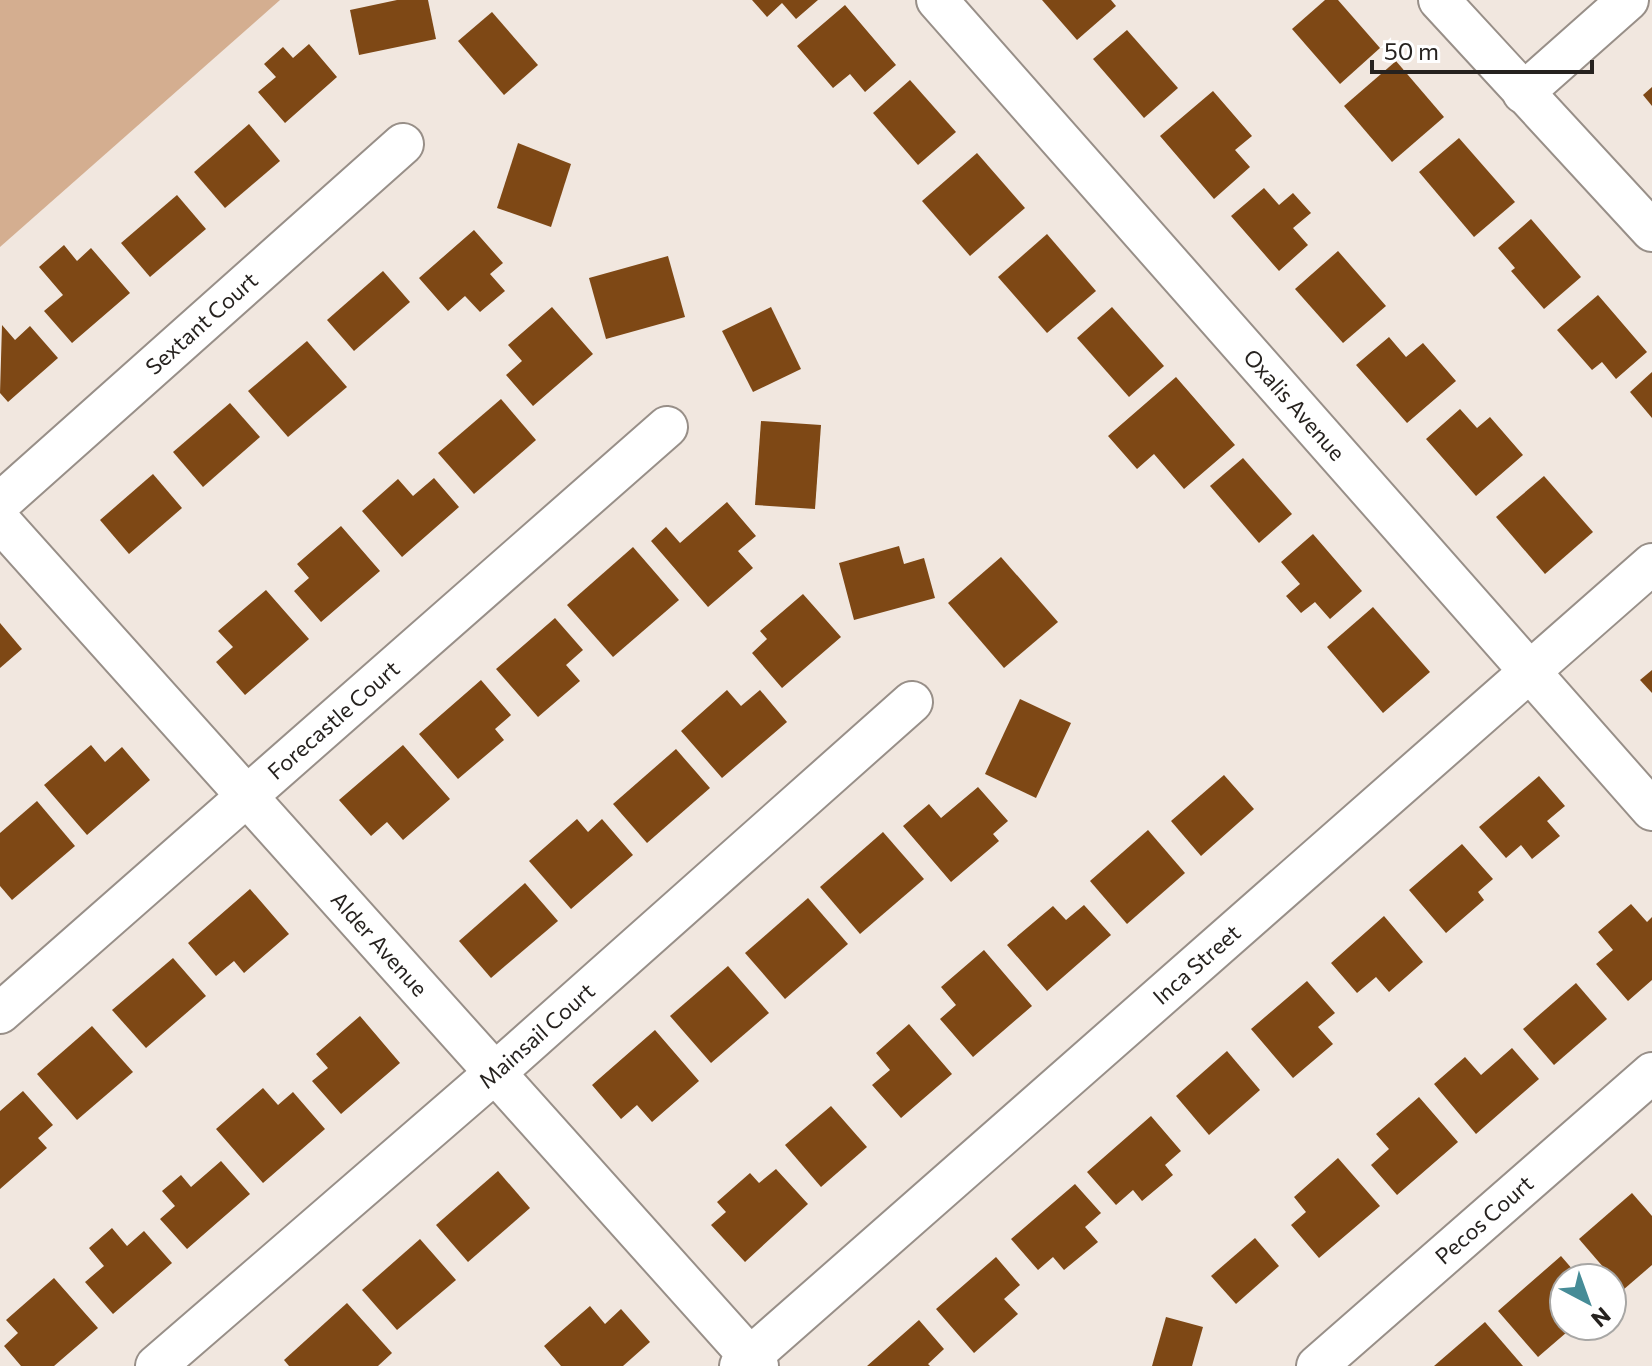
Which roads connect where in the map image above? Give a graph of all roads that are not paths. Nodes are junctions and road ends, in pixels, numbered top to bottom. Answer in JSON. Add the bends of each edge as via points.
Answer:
{"nodes":[{"id":1,"x":937,"y":0,"type":"edge"},
{"id":2,"x":1439,"y":0,"type":"edge"},
{"id":3,"x":1628,"y":0,"type":"edge"},
{"id":4,"x":1523,"y":93,"type":"junction"},
{"id":5,"x":403,"y":144,"type":"dead end"},
{"id":6,"x":1652,"y":231,"type":"edge"},
{"id":7,"x":667,"y":427,"type":"dead end"},
{"id":8,"x":0,"y":503,"type":"edge"},
{"id":9,"x":0,"y":521,"type":"edge"},
{"id":10,"x":1652,"y":564,"type":"edge"},
{"id":11,"x":1531,"y":672,"type":"junction"},
{"id":12,"x":912,"y":702,"type":"dead end"},
{"id":13,"x":248,"y":794,"type":"junction"},
{"id":14,"x":1652,"y":810,"type":"edge"},
{"id":15,"x":0,"y":1013,"type":"edge"},
{"id":16,"x":497,"y":1071,"type":"junction"},
{"id":17,"x":1652,"y":1073,"type":"edge"},
{"id":18,"x":749,"y":1363,"type":"edge"},
{"id":19,"x":156,"y":1366,"type":"edge"},
{"id":20,"x":1317,"y":1366,"type":"edge"}],
"edges":[{"from":1,"to":11,"type":"street","name":"Oxalis Avenue"},
{"from":2,"to":4,"type":"street"},
{"from":3,"to":4,"type":"street"},
{"from":4,"to":6,"type":"street"},
{"from":5,"to":8,"type":"street","name":"Sextant Court"},
{"from":7,"to":13,"type":"street","name":"Forecastle Court"},
{"from":9,"to":13,"type":"street","name":"Alder Avenue"},
{"from":10,"to":11,"type":"street","name":"Inca Street"},
{"from":11,"to":14,"type":"street","name":"Oxalis Avenue"},
{"from":11,"to":18,"type":"street","name":"Inca Street"},
{"from":12,"to":16,"type":"street","name":"Mainsail Court"},
{"from":13,"to":15,"type":"street","name":"Forecastle Court"},
{"from":13,"to":16,"type":"street","name":"Alder Avenue"},
{"from":16,"to":18,"type":"street","name":"Alder Avenue"},
{"from":16,"to":19,"type":"street","name":"Mainsail Court"},
{"from":17,"to":20,"type":"street","name":"Pecos Court"}]}
